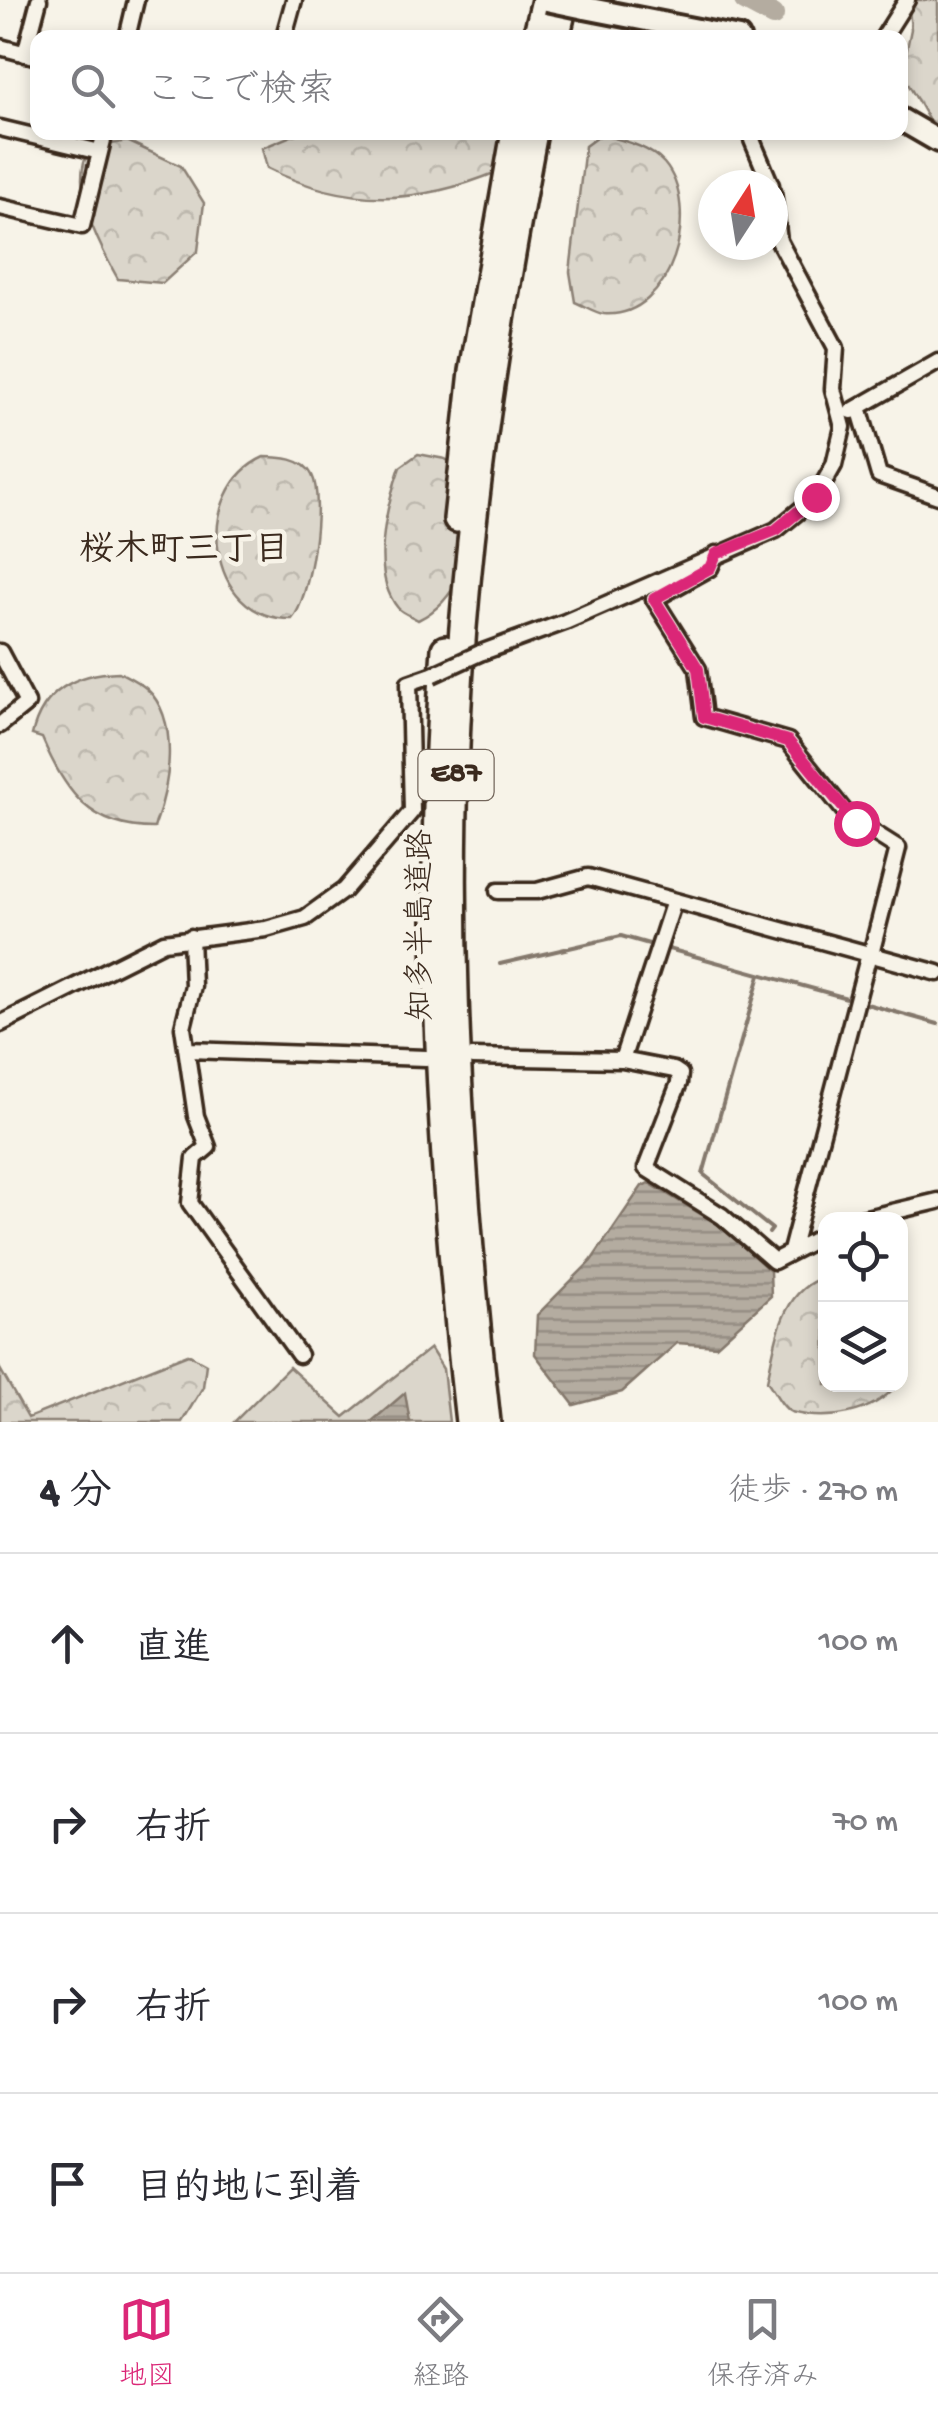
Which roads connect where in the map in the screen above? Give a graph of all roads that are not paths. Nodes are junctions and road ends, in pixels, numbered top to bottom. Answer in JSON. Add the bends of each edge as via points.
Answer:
{"nodes":[{"id":1,"x":39,"y":0,"type":"edge"},
{"id":2,"x":136,"y":0,"type":"edge"},
{"id":3,"x":294,"y":0,"type":"edge"},
{"id":4,"x":546,"y":0,"type":"edge"},
{"id":5,"x":907,"y":0,"type":"edge"},
{"id":6,"x":574,"y":4,"type":"edge"},
{"id":7,"x":35,"y":30,"type":"edge"},
{"id":8,"x":129,"y":30,"type":"edge"},
{"id":9,"x":286,"y":30,"type":"dead end"},
{"id":10,"x":538,"y":30,"type":"edge"},
{"id":11,"x":560,"y":30,"type":"edge"},
{"id":12,"x":700,"y":30,"type":"edge"},
{"id":13,"x":888,"y":30,"type":"edge"},
{"id":14,"x":0,"y":48,"type":"edge"},
{"id":15,"x":30,"y":55,"type":"edge"},
{"id":16,"x":908,"y":124,"type":"edge"},
{"id":17,"x":0,"y":128,"type":"edge"},
{"id":18,"x":30,"y":135,"type":"edge"},
{"id":19,"x":50,"y":140,"type":"edge"},
{"id":20,"x":102,"y":140,"type":"edge"},
{"id":21,"x":513,"y":140,"type":"edge"},
{"id":22,"x":533,"y":140,"type":"edge"},
{"id":23,"x":752,"y":140,"type":"edge"},
{"id":24,"x":938,"y":142,"type":"edge"},
{"id":25,"x":100,"y":152,"type":"junction"},
{"id":26,"x":764,"y":170,"type":"edge"},
{"id":27,"x":0,"y":207,"type":"edge"},
{"id":28,"x":788,"y":258,"type":"edge"},
{"id":29,"x":938,"y":362,"type":"edge"},
{"id":30,"x":858,"y":406,"type":"junction"},
{"id":31,"x":842,"y":416,"type":"junction"},
{"id":32,"x":938,"y":496,"type":"edge"},
{"id":33,"x":716,"y":554,"type":"junction"},
{"id":34,"x":0,"y":652,"type":"edge"},
{"id":35,"x":0,"y":726,"type":"edge"},
{"id":36,"x":498,"y":891,"type":"dead end"},
{"id":37,"x":674,"y":901,"type":"junction"},
{"id":38,"x":191,"y":937,"type":"junction"},
{"id":39,"x":870,"y":954,"type":"junction"},
{"id":40,"x":938,"y":973,"type":"edge"},
{"id":41,"x":0,"y":1024,"type":"edge"},
{"id":42,"x":189,"y":1050,"type":"junction"},
{"id":43,"x":472,"y":1057,"type":"dead end"},
{"id":44,"x":426,"y":1058,"type":"dead end"},
{"id":45,"x":622,"y":1060,"type":"junction"},
{"id":46,"x":938,"y":1200,"type":"edge"},
{"id":47,"x":890,"y":1212,"type":"edge"},
{"id":48,"x":818,"y":1238,"type":"edge"},
{"id":49,"x":791,"y":1252,"type":"junction"},
{"id":50,"x":299,"y":1355,"type":"dead end"},
{"id":51,"x":470,"y":1422,"type":"edge"},
{"id":52,"x":487,"y":1422,"type":"edge"}],
"edges":[{"from":1,"to":7,"type":"street"},
{"from":2,"to":8,"type":"street"},
{"from":3,"to":9,"type":"street"},
{"from":4,"to":6,"type":"main road","bridge":true},
{"from":4,"to":10,"type":"highway"},
{"from":5,"to":13,"type":"street"},
{"from":6,"to":11,"type":"highway"},
{"from":6,"to":12,"type":"main road"},
{"from":14,"to":15,"type":"street"},
{"from":16,"to":24,"type":"main road"},
{"from":17,"to":18,"type":"street"},
{"from":19,"to":25,"type":"street"},
{"from":20,"to":25,"type":"street"},
{"from":21,"to":51,"type":"highway","name":"知多半島道路","number":"E87","via":[[473,370],[440,712],[436,989],[451,1248]]},
{"from":22,"to":52,"type":"highway","name":"知多半島道路","number":"E87","via":[[481,452],[458,714],[454,988],[467,1225]]},
{"from":23,"to":26,"type":"street"},
{"from":25,"to":27,"type":"street","via":[[82,226]]},
{"from":28,"to":31,"type":"street","via":[[836,348],[833,388]]},
{"from":29,"to":30,"type":"street"},
{"from":30,"to":31,"type":"street"},
{"from":30,"to":32,"type":"street","via":[[879,475]]},
{"from":31,"to":33,"type":"street","via":[[834,466],[802,512]]},
{"from":33,"to":38,"type":"street","bridge":true,"via":[[409,683],[412,811],[344,890],[315,912],[290,924]]},
{"from":33,"to":39,"type":"street","via":[[710,568],[654,599],[698,669],[704,717],[788,741],[849,816],[898,848]]},
{"from":34,"to":35,"type":"street","via":[[27,703]]},
{"from":36,"to":37,"type":"street","via":[[537,891],[588,878]]},
{"from":37,"to":39,"type":"street"},
{"from":37,"to":45,"type":"street"},
{"from":38,"to":41,"type":"street","via":[[148,948]]},
{"from":38,"to":42,"type":"street","via":[[194,986],[183,1028]]},
{"from":39,"to":40,"type":"street"},
{"from":39,"to":49,"type":"street"},
{"from":42,"to":44,"type":"street"},
{"from":42,"to":50,"type":"street","via":[[196,1116],[208,1147],[196,1158],[190,1203]]},
{"from":43,"to":45,"type":"street"},
{"from":45,"to":49,"type":"street","via":[[680,1074],[646,1168],[722,1216],[774,1260]]},
{"from":46,"to":47,"type":"street"},
{"from":48,"to":49,"type":"street"}]}
